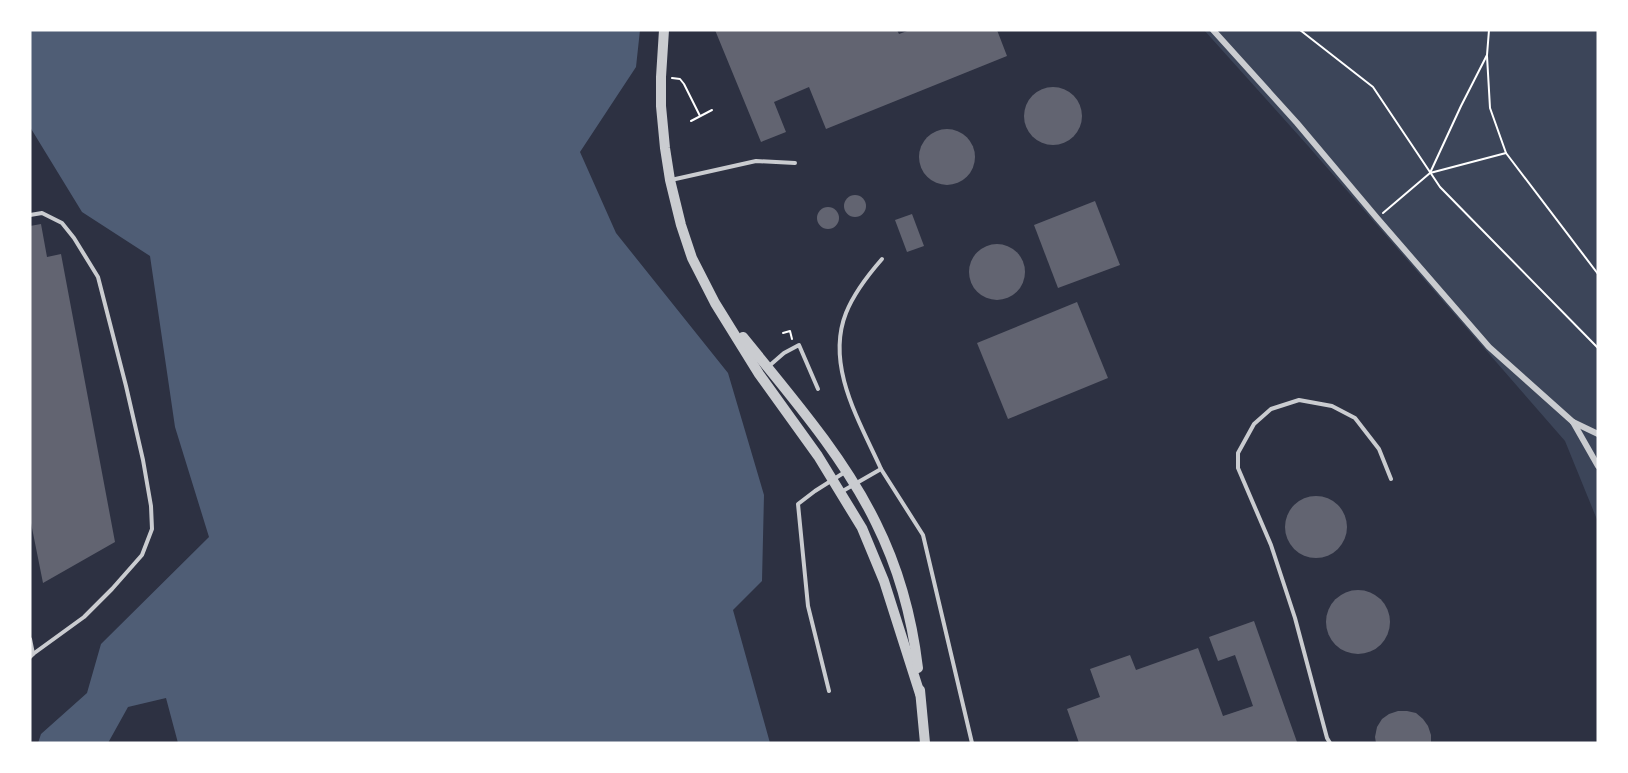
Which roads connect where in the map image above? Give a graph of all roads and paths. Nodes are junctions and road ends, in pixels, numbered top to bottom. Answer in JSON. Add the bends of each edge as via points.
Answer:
{"nodes":[{"id":1,"x":664,"y":30,"type":"edge"},
{"id":2,"x":1213,"y":30,"type":"edge"},
{"id":3,"x":1300,"y":30,"type":"edge"},
{"id":4,"x":1489,"y":30,"type":"edge"},
{"id":5,"x":1487,"y":55,"type":"junction"},
{"id":6,"x":661,"y":78,"type":"junction"},
{"id":7,"x":712,"y":110,"type":"dead end"},
{"id":8,"x":700,"y":116,"type":"junction"},
{"id":9,"x":691,"y":121,"type":"dead end"},
{"id":10,"x":1506,"y":153,"type":"junction"},
{"id":11,"x":795,"y":164,"type":"dead end"},
{"id":12,"x":1430,"y":173,"type":"junction"},
{"id":13,"x":670,"y":180,"type":"junction"},
{"id":14,"x":30,"y":215,"type":"edge"},
{"id":15,"x":1377,"y":218,"type":"junction"},
{"id":16,"x":882,"y":259,"type":"dead end"},
{"id":17,"x":1598,"y":274,"type":"edge"},
{"id":18,"x":783,"y":333,"type":"dead end"},
{"id":19,"x":790,"y":333,"type":"dead end"},
{"id":20,"x":1598,"y":348,"type":"edge"},
{"id":21,"x":763,"y":371,"type":"junction"},
{"id":22,"x":818,"y":389,"type":"dead end"},
{"id":23,"x":1573,"y":422,"type":"junction"},
{"id":24,"x":1598,"y":434,"type":"edge"},
{"id":25,"x":1598,"y":466,"type":"edge"},
{"id":26,"x":880,"y":469,"type":"junction"},
{"id":27,"x":845,"y":472,"type":"junction"},
{"id":28,"x":1390,"y":479,"type":"dead end"},
{"id":29,"x":832,"y":480,"type":"junction"},
{"id":30,"x":854,"y":484,"type":"junction"},
{"id":31,"x":841,"y":492,"type":"junction"},
{"id":32,"x":30,"y":639,"type":"edge"},
{"id":33,"x":32,"y":656,"type":"edge"},
{"id":34,"x":829,"y":691,"type":"dead end"},
{"id":35,"x":921,"y":694,"type":"junction"},
{"id":36,"x":925,"y":743,"type":"edge"},
{"id":37,"x":972,"y":743,"type":"edge"},
{"id":38,"x":1330,"y":743,"type":"edge"}],
"edges":[{"from":1,"to":6,"type":"street"},
{"from":2,"to":15,"type":"street"},
{"from":3,"to":12,"type":"path","via":[[1373,87]]},
{"from":4,"to":5,"type":"path"},
{"from":5,"to":10,"type":"path","via":[[1490,108]]},
{"from":5,"to":12,"type":"path"},
{"from":6,"to":8,"type":"path","via":[[680,79]]},
{"from":6,"to":13,"type":"street"},
{"from":7,"to":8,"type":"path"},
{"from":8,"to":9,"type":"path"},
{"from":10,"to":12,"type":"path"},
{"from":10,"to":17,"type":"path"},
{"from":11,"to":13,"type":"lane","via":[[756,161]]},
{"from":12,"to":15,"type":"path"},
{"from":12,"to":20,"type":"path","via":[[1440,188]]},
{"from":13,"to":21,"type":"street","via":[[692,258],[716,303]]},
{"from":14,"to":33,"type":"lane","via":[[42,213],[62,223],[98,277],[143,460],[152,529],[142,555],[112,589],[84,617]]},
{"from":15,"to":23,"type":"street","via":[[1489,347]]},
{"from":16,"to":26,"type":"lane","via":[[866,277],[846,313],[840,351],[841,370],[851,402]]},
{"from":18,"to":19,"type":"path"},
{"from":21,"to":22,"type":"lane","via":[[799,345]]},
{"from":21,"to":27,"type":"street","via":[[828,445]]},
{"from":21,"to":29,"type":"street"},
{"from":23,"to":24,"type":"street"},
{"from":23,"to":25,"type":"street"},
{"from":26,"to":30,"type":"lane"},
{"from":26,"to":37,"type":"lane","via":[[923,535]]},
{"from":27,"to":29,"type":"lane"},
{"from":27,"to":30,"type":"street"},
{"from":28,"to":38,"type":"lane","via":[[1379,449],[1355,418],[1332,406],[1299,400],[1271,410],[1254,424],[1239,453],[1238,468],[1271,545]]},
{"from":29,"to":31,"type":"street"},
{"from":29,"to":34,"type":"lane","via":[[798,504],[808,606]]},
{"from":30,"to":31,"type":"lane"},
{"from":30,"to":35,"type":"street","via":[[898,575],[914,637]]},
{"from":31,"to":35,"type":"street","via":[[862,528],[884,581]]},
{"from":32,"to":33,"type":"lane"},
{"from":35,"to":36,"type":"street"}]}
